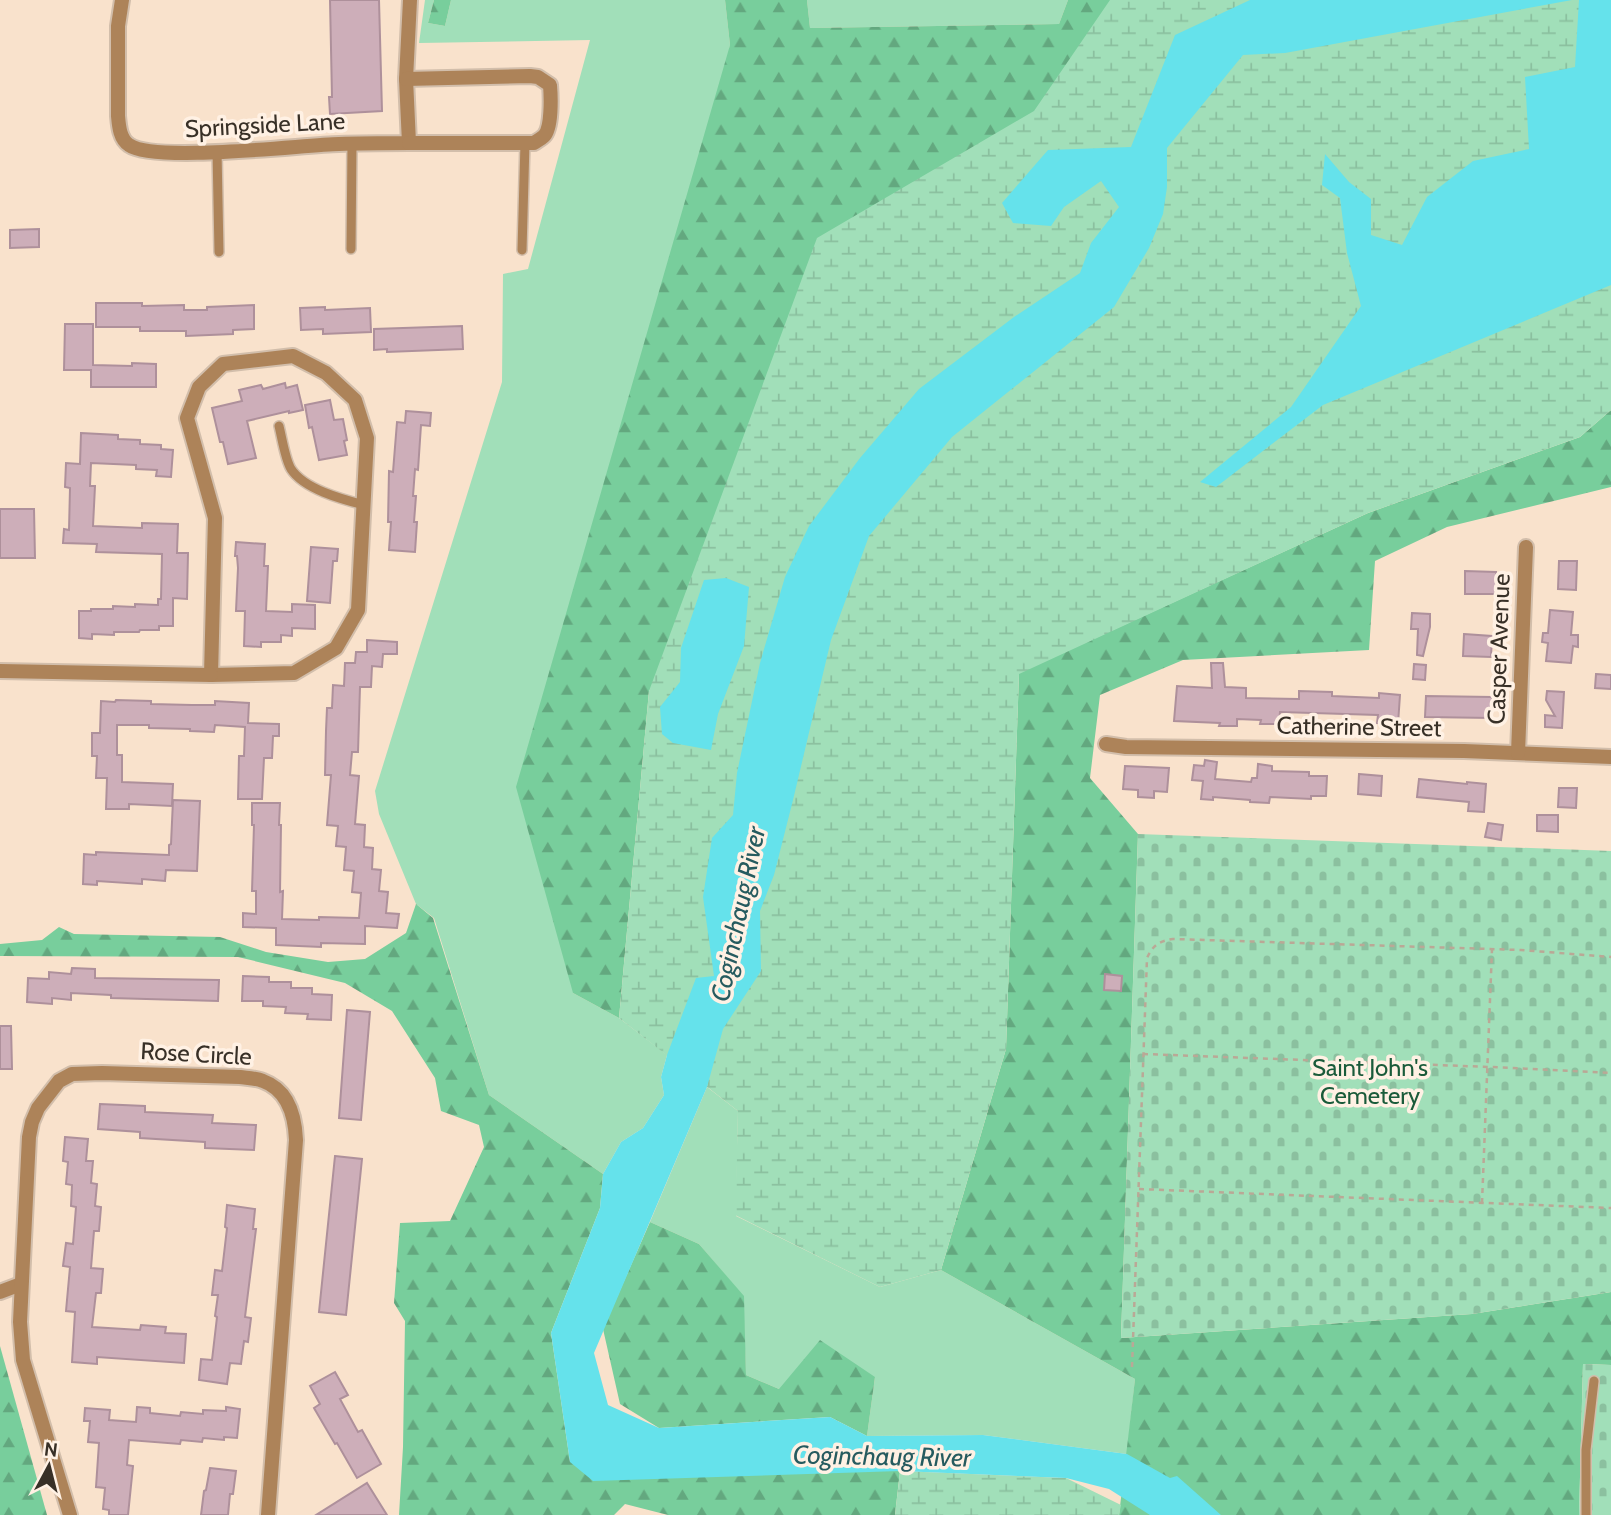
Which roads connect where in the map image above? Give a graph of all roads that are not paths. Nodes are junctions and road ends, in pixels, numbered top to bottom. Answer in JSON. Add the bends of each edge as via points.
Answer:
{"nodes":[{"id":1,"x":122,"y":0,"type":"edge"},
{"id":2,"x":410,"y":0,"type":"edge"},
{"id":3,"x":406,"y":79,"type":"junction"},
{"id":4,"x":409,"y":143,"type":"junction"},
{"id":5,"x":525,"y":143,"type":"junction"},
{"id":6,"x":352,"y":144,"type":"junction"},
{"id":7,"x":217,"y":151,"type":"junction"},
{"id":8,"x":351,"y":249,"type":"dead end"},
{"id":9,"x":522,"y":250,"type":"dead end"},
{"id":10,"x":219,"y":252,"type":"dead end"},
{"id":11,"x":279,"y":426,"type":"dead end"},
{"id":12,"x":363,"y":505,"type":"junction"},
{"id":13,"x":1526,"y":547,"type":"dead end"},
{"id":14,"x":0,"y":671,"type":"edge"},
{"id":15,"x":211,"y":675,"type":"junction"},
{"id":16,"x":1106,"y":744,"type":"dead end"},
{"id":17,"x":1518,"y":753,"type":"junction"},
{"id":18,"x":1611,"y":757,"type":"edge"},
{"id":19,"x":21,"y":1284,"type":"junction"},
{"id":20,"x":0,"y":1292,"type":"edge"},
{"id":21,"x":1594,"y":1381,"type":"dead end"},
{"id":22,"x":70,"y":1515,"type":"edge"},
{"id":23,"x":268,"y":1515,"type":"edge"},
{"id":24,"x":1586,"y":1515,"type":"edge"}],
"edges":[{"from":1,"to":7,"type":"street","name":"Springside Lane","via":[[118,116],[127,144],[146,151]]},
{"from":2,"to":3,"type":"street"},
{"from":3,"to":4,"type":"street"},
{"from":3,"to":5,"type":"street","via":[[538,77],[550,85],[548,128],[534,143]]},
{"from":4,"to":5,"type":"street","name":"Springside Lane"},
{"from":4,"to":6,"type":"street","name":"Springside Lane"},
{"from":5,"to":9,"type":"lane"},
{"from":6,"to":7,"type":"street","name":"Springside Lane"},
{"from":6,"to":8,"type":"lane"},
{"from":7,"to":10,"type":"lane"},
{"from":11,"to":12,"type":"lane","via":[[290,468],[302,480]]},
{"from":12,"to":15,"type":"street","via":[[358,610],[336,649],[293,673]]},
{"from":12,"to":15,"type":"street","via":[[367,438],[355,400],[326,373],[293,356],[277,357],[223,364],[200,387],[187,418],[215,519]]},
{"from":13,"to":17,"type":"street","name":"Casper Avenue"},
{"from":14,"to":15,"type":"street"},
{"from":16,"to":17,"type":"street","name":"Catherine Street"},
{"from":17,"to":18,"type":"street","name":"Catherine Street"},
{"from":19,"to":20,"type":"street"},
{"from":19,"to":22,"type":"street","name":"Rose Circle","via":[[23,1360]]},
{"from":19,"to":23,"type":"street","name":"Rose Circle","via":[[29,1137],[38,1108],[59,1081],[85,1073],[240,1077],[263,1081],[281,1092],[291,1108],[296,1140]]},
{"from":21,"to":24,"type":"lane","via":[[1586,1450]]}]}
